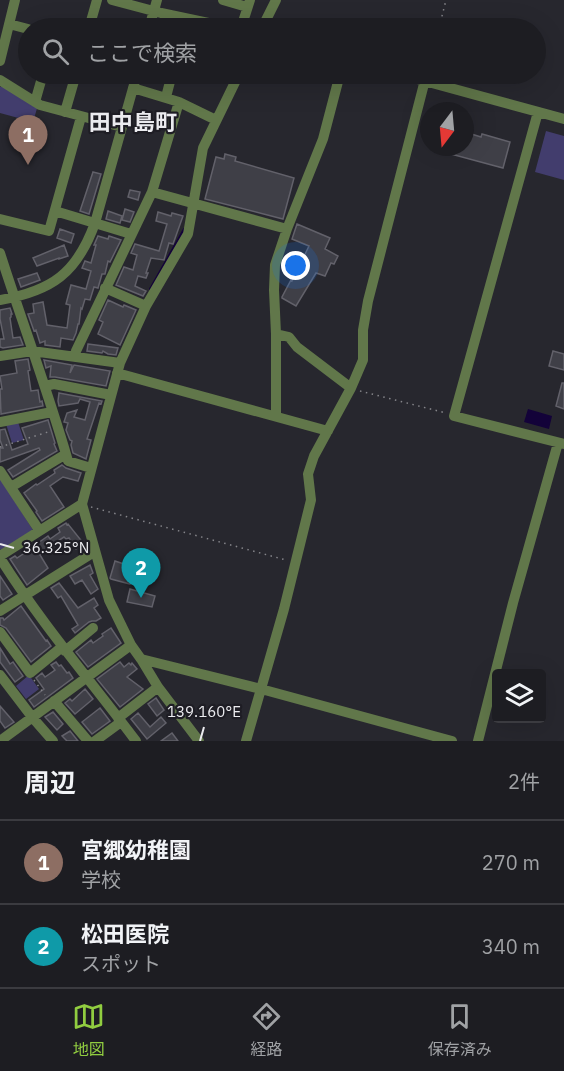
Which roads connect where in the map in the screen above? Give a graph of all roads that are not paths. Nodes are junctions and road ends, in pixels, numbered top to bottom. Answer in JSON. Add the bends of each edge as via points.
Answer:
{"nodes":[{"id":1,"x":15,"y":0,"type":"edge"},
{"id":2,"x":98,"y":0,"type":"edge"},
{"id":3,"x":112,"y":0,"type":"edge"},
{"id":4,"x":157,"y":0,"type":"edge"},
{"id":5,"x":223,"y":0,"type":"edge"},
{"id":6,"x":276,"y":0,"type":"edge"},
{"id":7,"x":248,"y":4,"type":"edge"},
{"id":8,"x":154,"y":12,"type":"junction"},
{"id":9,"x":92,"y":18,"type":"edge"},
{"id":10,"x":152,"y":18,"type":"edge"},
{"id":11,"x":171,"y":18,"type":"edge"},
{"id":12,"x":267,"y":18,"type":"edge"},
{"id":13,"x":9,"y":24,"type":"junction"},
{"id":14,"x":18,"y":26,"type":"edge"},
{"id":15,"x":0,"y":61,"type":"edge"},
{"id":16,"x":0,"y":80,"type":"edge"},
{"id":17,"x":40,"y":84,"type":"edge"},
{"id":18,"x":73,"y":84,"type":"edge"},
{"id":19,"x":134,"y":84,"type":"edge"},
{"id":20,"x":169,"y":84,"type":"edge"},
{"id":21,"x":234,"y":84,"type":"edge"},
{"id":22,"x":337,"y":84,"type":"edge"},
{"id":23,"x":424,"y":84,"type":"edge"},
{"id":24,"x":439,"y":84,"type":"edge"},
{"id":25,"x":133,"y":88,"type":"junction"},
{"id":26,"x":166,"y":97,"type":"junction"},
{"id":27,"x":35,"y":102,"type":"junction"},
{"id":28,"x":179,"y":102,"type":"junction"},
{"id":29,"x":65,"y":112,"type":"junction"},
{"id":30,"x":538,"y":112,"type":"junction"},
{"id":31,"x":81,"y":117,"type":"junction"},
{"id":32,"x":564,"y":119,"type":"edge"},
{"id":33,"x":216,"y":120,"type":"junction"},
{"id":34,"x":122,"y":128,"type":"junction"},
{"id":35,"x":152,"y":192,"type":"junction"},
{"id":36,"x":194,"y":203,"type":"junction"},
{"id":37,"x":55,"y":212,"type":"junction"},
{"id":38,"x":0,"y":219,"type":"edge"},
{"id":39,"x":95,"y":223,"type":"junction"},
{"id":40,"x":287,"y":229,"type":"junction"},
{"id":41,"x":131,"y":234,"type":"junction"},
{"id":42,"x":0,"y":253,"type":"edge"},
{"id":43,"x":105,"y":288,"type":"junction"},
{"id":44,"x":14,"y":298,"type":"junction"},
{"id":45,"x":0,"y":300,"type":"edge"},
{"id":46,"x":146,"y":306,"type":"junction"},
{"id":47,"x":276,"y":334,"type":"junction"},
{"id":48,"x":32,"y":351,"type":"junction"},
{"id":49,"x":0,"y":356,"type":"edge"},
{"id":50,"x":75,"y":356,"type":"junction"},
{"id":51,"x":119,"y":368,"type":"junction"},
{"id":52,"x":45,"y":386,"type":"junction"},
{"id":53,"x":351,"y":388,"type":"junction"},
{"id":54,"x":111,"y":395,"type":"junction"},
{"id":55,"x":52,"y":412,"type":"junction"},
{"id":56,"x":276,"y":416,"type":"junction"},
{"id":57,"x":0,"y":422,"type":"edge"},
{"id":58,"x":328,"y":431,"type":"junction"},
{"id":59,"x":561,"y":444,"type":"edge"},
{"id":60,"x":66,"y":454,"type":"junction"},
{"id":61,"x":91,"y":468,"type":"junction"},
{"id":62,"x":0,"y":471,"type":"edge"},
{"id":63,"x":11,"y":487,"type":"junction"},
{"id":64,"x":82,"y":504,"type":"junction"},
{"id":65,"x":39,"y":530,"type":"junction"},
{"id":66,"x":94,"y":552,"type":"junction"},
{"id":67,"x":0,"y":557,"type":"edge"},
{"id":68,"x":23,"y":595,"type":"junction"},
{"id":69,"x":0,"y":611,"type":"edge"},
{"id":70,"x":93,"y":628,"type":"dead end"},
{"id":71,"x":0,"y":632,"type":"edge"},
{"id":72,"x":131,"y":645,"type":"junction"},
{"id":73,"x":63,"y":649,"type":"junction"},
{"id":74,"x":141,"y":659,"type":"junction"},
{"id":75,"x":0,"y":675,"type":"edge"},
{"id":76,"x":86,"y":678,"type":"junction"},
{"id":77,"x":158,"y":687,"type":"junction"},
{"id":78,"x":261,"y":689,"type":"junction"},
{"id":79,"x":53,"y":702,"type":"junction"},
{"id":80,"x":32,"y":717,"type":"junction"},
{"id":81,"x":120,"y":720,"type":"junction"},
{"id":82,"x":196,"y":740,"type":"edge"},
{"id":83,"x":0,"y":741,"type":"edge"},
{"id":84,"x":53,"y":741,"type":"edge"},
{"id":85,"x":88,"y":741,"type":"edge"},
{"id":86,"x":95,"y":741,"type":"edge"},
{"id":87,"x":136,"y":741,"type":"edge"},
{"id":88,"x":246,"y":741,"type":"edge"},
{"id":89,"x":452,"y":741,"type":"edge"},
{"id":90,"x":478,"y":741,"type":"edge"}],
"edges":[{"from":1,"to":13,"type":"street"},
{"from":2,"to":9,"type":"street"},
{"from":3,"to":8,"type":"street"},
{"from":4,"to":8,"type":"street"},
{"from":5,"to":7,"type":"street"},
{"from":6,"to":12,"type":"street"},
{"from":8,"to":10,"type":"street"},
{"from":8,"to":11,"type":"street"},
{"from":13,"to":14,"type":"street"},
{"from":13,"to":15,"type":"street"},
{"from":16,"to":27,"type":"street"},
{"from":17,"to":27,"type":"street"},
{"from":18,"to":29,"type":"street"},
{"from":19,"to":25,"type":"street"},
{"from":20,"to":26,"type":"street"},
{"from":21,"to":33,"type":"street"},
{"from":22,"to":40,"type":"street","via":[[323,139]]},
{"from":23,"to":53,"type":"street","via":[[368,301],[363,360]]},
{"from":24,"to":30,"type":"street"},
{"from":25,"to":26,"type":"street"},
{"from":25,"to":34,"type":"street"},
{"from":26,"to":28,"type":"street"},
{"from":27,"to":29,"type":"street"},
{"from":28,"to":33,"type":"street"},
{"from":28,"to":35,"type":"street"},
{"from":29,"to":31,"type":"street"},
{"from":30,"to":32,"type":"street"},
{"from":30,"to":59,"type":"street","via":[[454,416]]},
{"from":31,"to":34,"type":"street"},
{"from":31,"to":37,"type":"street"},
{"from":33,"to":36,"type":"street","via":[[203,148]]},
{"from":34,"to":39,"type":"street"},
{"from":35,"to":36,"type":"street"},
{"from":35,"to":41,"type":"street"},
{"from":36,"to":40,"type":"street"},
{"from":36,"to":46,"type":"street","via":[[188,234]]},
{"from":37,"to":38,"type":"street","via":[[49,231]]},
{"from":37,"to":39,"type":"street"},
{"from":39,"to":41,"type":"street"},
{"from":39,"to":44,"type":"street","via":[[75,263],[56,281]]},
{"from":40,"to":47,"type":"street","via":[[275,265]]},
{"from":41,"to":43,"type":"street"},
{"from":42,"to":44,"type":"street"},
{"from":43,"to":46,"type":"street"},
{"from":43,"to":50,"type":"street"},
{"from":44,"to":45,"type":"street"},
{"from":44,"to":48,"type":"street"},
{"from":46,"to":51,"type":"street"},
{"from":47,"to":53,"type":"street","via":[[289,338]]},
{"from":47,"to":56,"type":"street"},
{"from":48,"to":49,"type":"street"},
{"from":48,"to":50,"type":"street"},
{"from":48,"to":52,"type":"street"},
{"from":50,"to":51,"type":"street"},
{"from":51,"to":54,"type":"street"},
{"from":51,"to":56,"type":"street"},
{"from":52,"to":54,"type":"street","via":[[54,384]]},
{"from":52,"to":55,"type":"street"},
{"from":53,"to":58,"type":"street"},
{"from":54,"to":61,"type":"street"},
{"from":55,"to":57,"type":"street"},
{"from":55,"to":60,"type":"street"},
{"from":56,"to":58,"type":"street"},
{"from":58,"to":78,"type":"street","via":[[308,474],[311,500]]},
{"from":59,"to":90,"type":"street","via":[[513,603]]},
{"from":60,"to":61,"type":"street","via":[[68,460]]},
{"from":60,"to":63,"type":"street"},
{"from":61,"to":64,"type":"street"},
{"from":62,"to":63,"type":"street"},
{"from":63,"to":65,"type":"street"},
{"from":64,"to":65,"type":"street"},
{"from":64,"to":66,"type":"street"},
{"from":65,"to":67,"type":"street"},
{"from":66,"to":68,"type":"street"},
{"from":66,"to":72,"type":"street","via":[[109,600]]},
{"from":67,"to":68,"type":"street"},
{"from":68,"to":69,"type":"street"},
{"from":68,"to":73,"type":"street"},
{"from":70,"to":73,"type":"street"},
{"from":71,"to":73,"type":"street","via":[[30,673]]},
{"from":72,"to":74,"type":"street"},
{"from":72,"to":76,"type":"street"},
{"from":73,"to":76,"type":"street"},
{"from":74,"to":77,"type":"street"},
{"from":74,"to":78,"type":"street"},
{"from":75,"to":80,"type":"street"},
{"from":76,"to":79,"type":"street"},
{"from":76,"to":81,"type":"street"},
{"from":77,"to":81,"type":"street"},
{"from":77,"to":82,"type":"street"},
{"from":78,"to":88,"type":"street"},
{"from":78,"to":89,"type":"street"},
{"from":79,"to":80,"type":"street"},
{"from":79,"to":85,"type":"street"},
{"from":80,"to":83,"type":"street"},
{"from":80,"to":84,"type":"street"},
{"from":81,"to":86,"type":"street"},
{"from":81,"to":87,"type":"street"}]}
